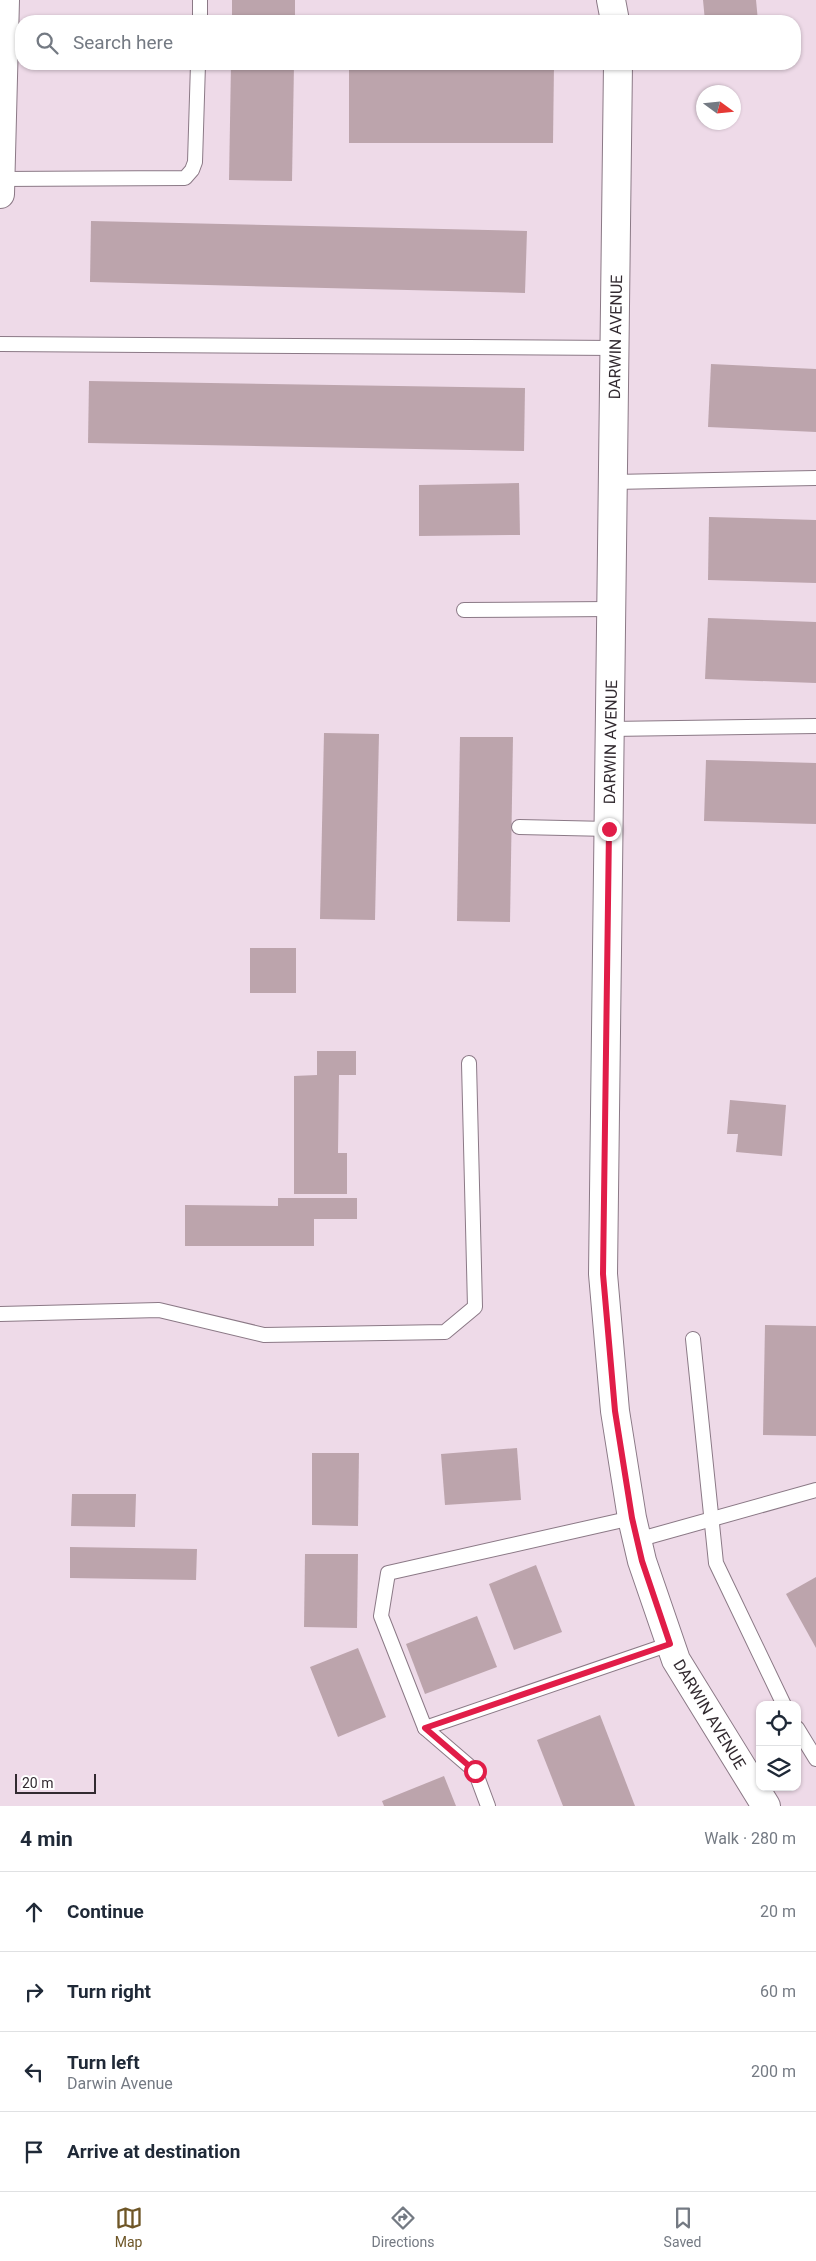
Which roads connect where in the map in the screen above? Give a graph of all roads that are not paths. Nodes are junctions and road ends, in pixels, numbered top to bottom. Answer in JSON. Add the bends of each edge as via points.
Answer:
{"nodes":[{"id":1,"x":5,"y":0,"type":"edge"},
{"id":2,"x":200,"y":0,"type":"edge"},
{"id":3,"x":612,"y":0,"type":"edge"},
{"id":4,"x":200,"y":15,"type":"edge"},
{"id":5,"x":614,"y":15,"type":"edge"},
{"id":6,"x":198,"y":70,"type":"edge"},
{"id":7,"x":618,"y":70,"type":"edge"},
{"id":8,"x":0,"y":179,"type":"edge"},
{"id":9,"x":0,"y":194,"type":"edge"},
{"id":10,"x":0,"y":344,"type":"edge"},
{"id":11,"x":615,"y":348,"type":"junction"},
{"id":12,"x":816,"y":478,"type":"edge"},
{"id":13,"x":613,"y":482,"type":"junction"},
{"id":14,"x":612,"y":609,"type":"junction"},
{"id":15,"x":464,"y":610,"type":"dead end"},
{"id":16,"x":816,"y":726,"type":"edge"},
{"id":17,"x":610,"y":729,"type":"junction"},
{"id":18,"x":519,"y":827,"type":"dead end"},
{"id":19,"x":609,"y":829,"type":"junction"},
{"id":20,"x":469,"y":1063,"type":"dead end"},
{"id":21,"x":0,"y":1314,"type":"edge"},
{"id":22,"x":693,"y":1339,"type":"dead end"},
{"id":23,"x":816,"y":1490,"type":"edge"},
{"id":24,"x":711,"y":1519,"type":"junction"},
{"id":25,"x":635,"y":1529,"type":"junction"},
{"id":26,"x":670,"y":1644,"type":"junction"},
{"id":27,"x":782,"y":1701,"type":"edge"},
{"id":28,"x":425,"y":1728,"type":"junction"},
{"id":29,"x":801,"y":1735,"type":"edge"},
{"id":30,"x":816,"y":1759,"type":"edge"},
{"id":31,"x":488,"y":1806,"type":"edge"},
{"id":32,"x":766,"y":1806,"type":"edge"}],
"edges":[{"from":1,"to":8,"type":"street"},
{"from":2,"to":4,"type":"lane"},
{"from":3,"to":5,"type":"street"},
{"from":6,"to":8,"type":"lane","via":[[195,162],[185,178]]},
{"from":7,"to":11,"type":"street","name":"DARWIN AVENUE"},
{"from":8,"to":9,"type":"street"},
{"from":10,"to":11,"type":"lane"},
{"from":11,"to":13,"type":"street","name":"DARWIN AVENUE"},
{"from":12,"to":13,"type":"lane"},
{"from":13,"to":14,"type":"street","name":"DARWIN AVENUE"},
{"from":14,"to":15,"type":"lane"},
{"from":14,"to":17,"type":"street","name":"DARWIN AVENUE"},
{"from":16,"to":17,"type":"lane"},
{"from":17,"to":19,"type":"street","name":"DARWIN AVENUE"},
{"from":18,"to":19,"type":"lane"},
{"from":19,"to":25,"type":"street","name":"DARWIN AVENUE","via":[[603,1274],[615,1411]]},
{"from":20,"to":21,"type":"lane","via":[[475,1306],[445,1332],[264,1334],[160,1310]]},
{"from":22,"to":24,"type":"lane"},
{"from":23,"to":24,"type":"lane"},
{"from":24,"to":25,"type":"lane"},
{"from":24,"to":27,"type":"lane","via":[[716,1563]]},
{"from":25,"to":26,"type":"street","name":"DARWIN AVENUE","via":[[642,1561]]},
{"from":25,"to":28,"type":"lane","via":[[388,1574],[381,1616]]},
{"from":26,"to":28,"type":"lane"},
{"from":26,"to":32,"type":"street","name":"DARWIN AVENUE","via":[[676,1660]]},
{"from":28,"to":31,"type":"lane","via":[[475,1771]]},
{"from":29,"to":30,"type":"lane"}]}
